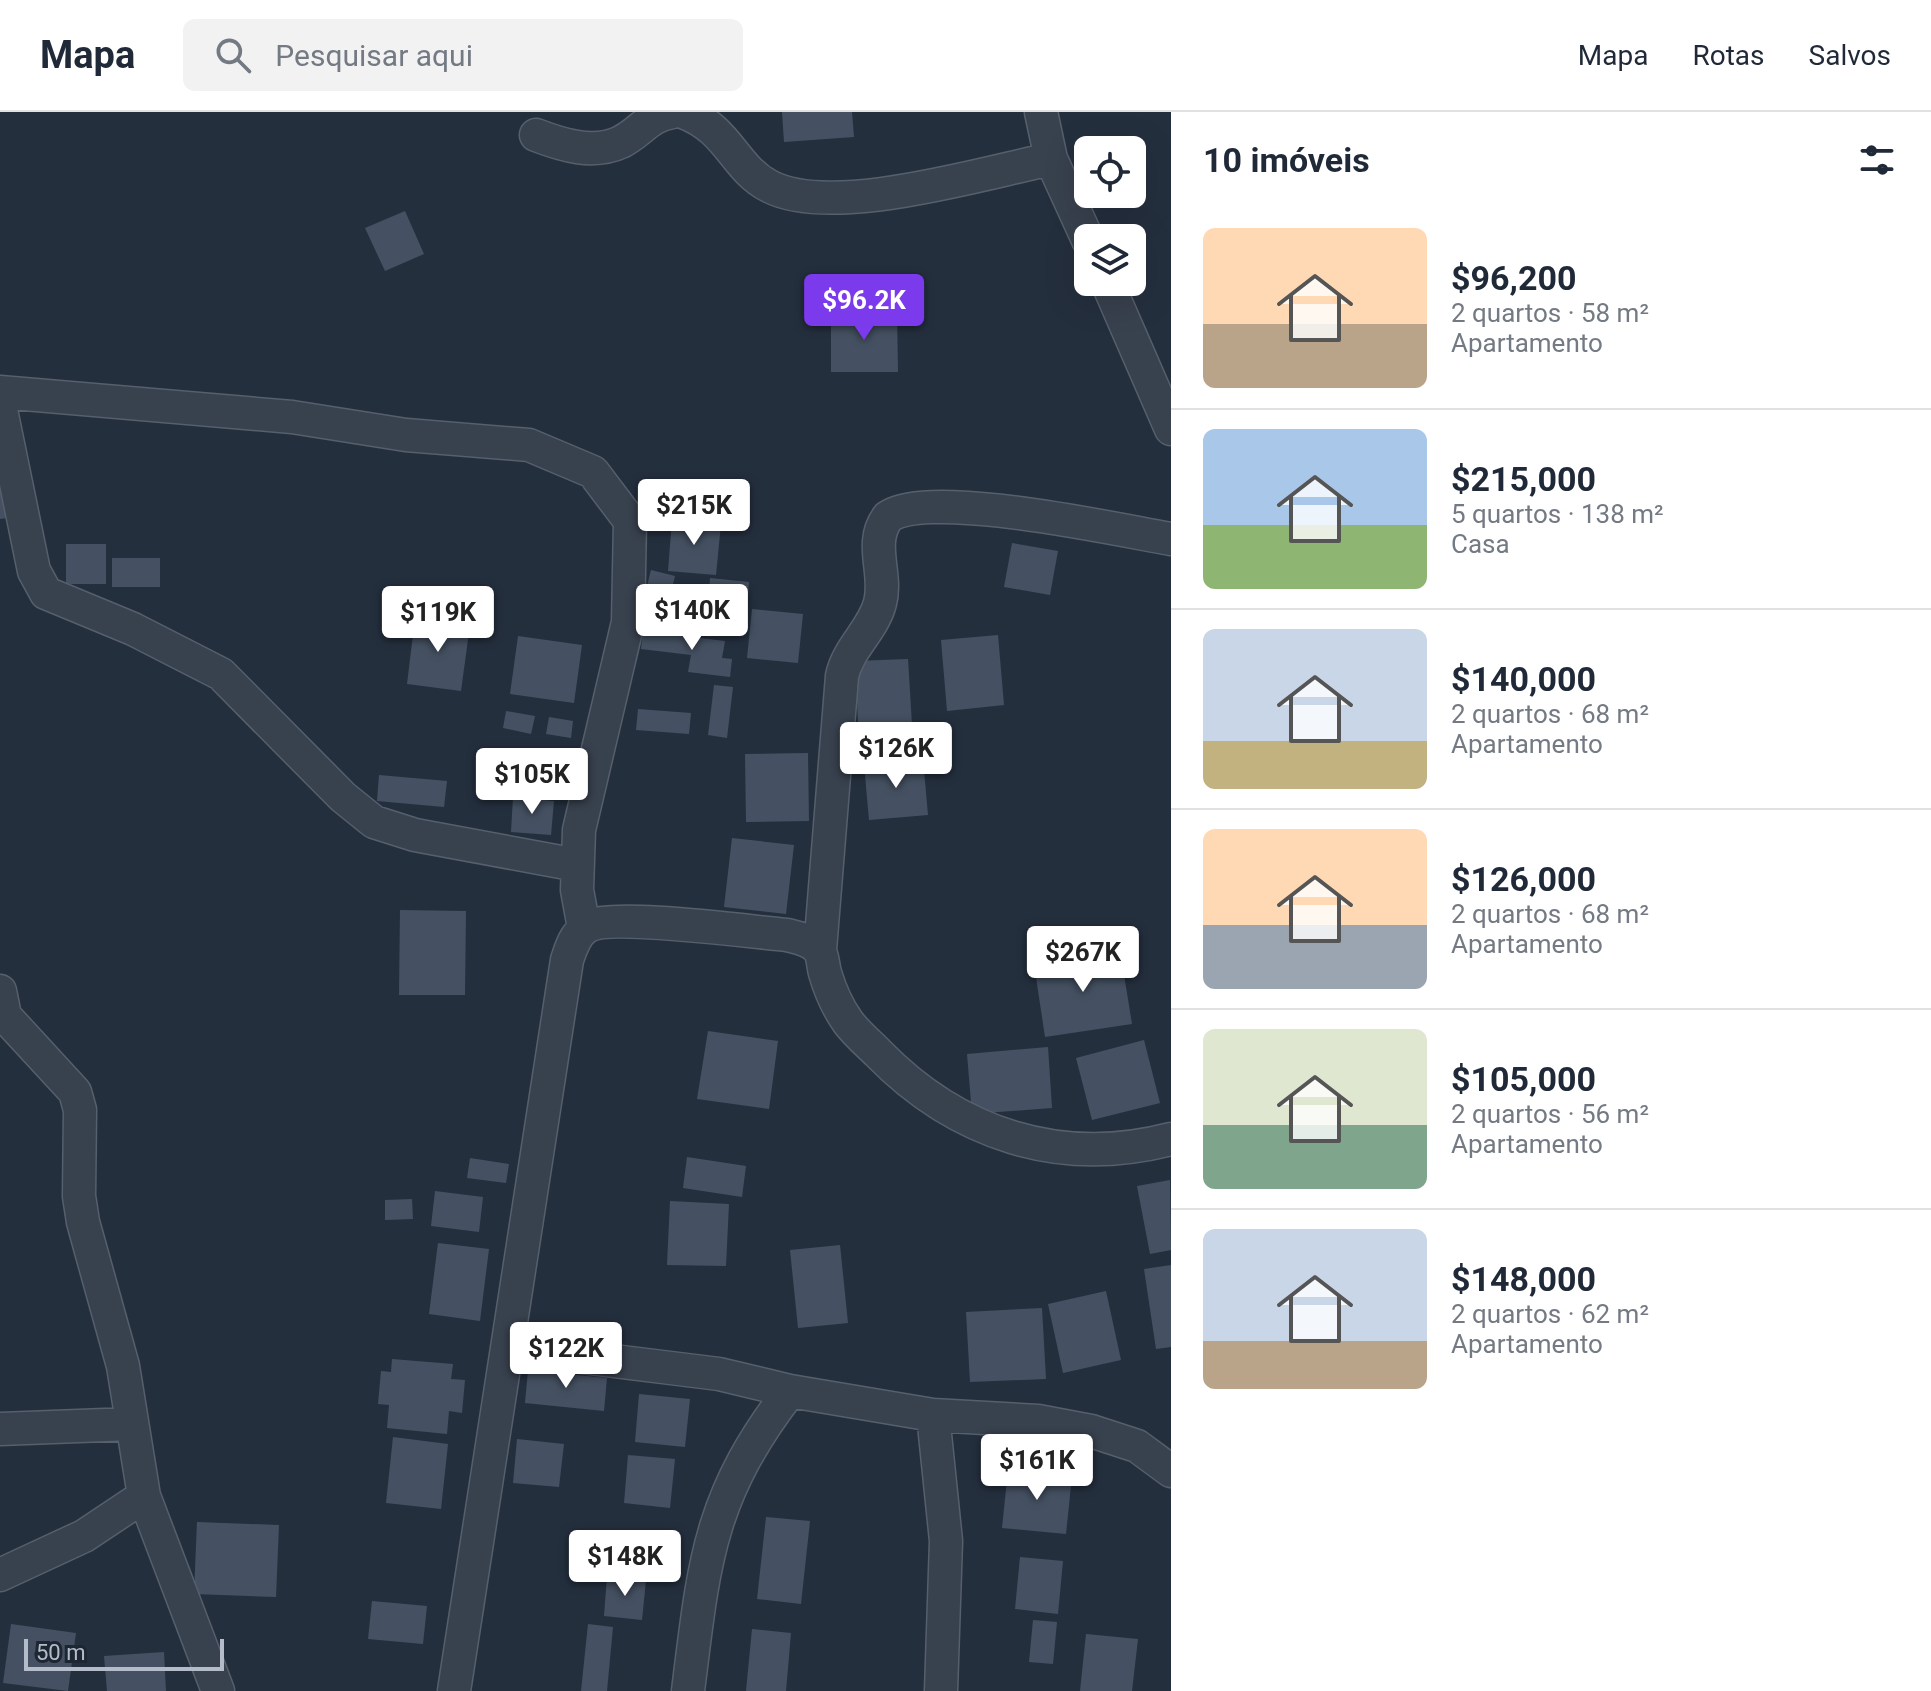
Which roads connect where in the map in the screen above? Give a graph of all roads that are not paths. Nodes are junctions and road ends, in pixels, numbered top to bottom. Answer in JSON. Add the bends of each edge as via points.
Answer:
{"nodes":[{"id":1,"x":673,"y":112,"type":"edge"},
{"id":2,"x":683,"y":112,"type":"edge"},
{"id":3,"x":1041,"y":112,"type":"edge"},
{"id":4,"x":536,"y":135,"type":"dead end"},
{"id":5,"x":1051,"y":159,"type":"junction"},
{"id":6,"x":1081,"y":224,"type":"edge"},
{"id":7,"x":1113,"y":296,"type":"edge"},
{"id":8,"x":0,"y":392,"type":"edge"},
{"id":9,"x":0,"y":405,"type":"edge"},
{"id":10,"x":1171,"y":429,"type":"edge"},
{"id":11,"x":1171,"y":539,"type":"edge"},
{"id":12,"x":577,"y":865,"type":"junction"},
{"id":13,"x":584,"y":928,"type":"junction"},
{"id":14,"x":820,"y":950,"type":"junction"},
{"id":15,"x":0,"y":991,"type":"edge"},
{"id":16,"x":1171,"y":1139,"type":"edge"},
{"id":17,"x":509,"y":1348,"type":"junction"},
{"id":18,"x":790,"y":1391,"type":"junction"},
{"id":19,"x":933,"y":1415,"type":"junction"},
{"id":20,"x":131,"y":1424,"type":"junction"},
{"id":21,"x":0,"y":1429,"type":"edge"},
{"id":22,"x":1171,"y":1471,"type":"edge"},
{"id":23,"x":144,"y":1496,"type":"junction"},
{"id":24,"x":0,"y":1575,"type":"edge"},
{"id":25,"x":218,"y":1691,"type":"edge"},
{"id":26,"x":454,"y":1691,"type":"edge"},
{"id":27,"x":688,"y":1691,"type":"edge"},
{"id":28,"x":941,"y":1691,"type":"edge"}],
"edges":[{"from":1,"to":4,"type":"street","via":[[656,114],[621,142],[600,148],[565,147]]},
{"from":2,"to":5,"type":"street","via":[[718,131],[764,184],[782,193],[857,198]]},
{"from":3,"to":5,"type":"street"},
{"from":5,"to":6,"type":"street"},
{"from":7,"to":10,"type":"street"},
{"from":8,"to":12,"type":"street","via":[[292,417],[406,435],[529,445],[593,472],[630,521],[628,622],[585,793]]},
{"from":9,"to":12,"type":"street","via":[[34,571],[46,593],[221,674],[374,822],[415,835]]},
{"from":11,"to":14,"type":"street","via":[[996,510],[907,509],[888,517],[878,538],[880,604],[850,651],[842,676]]},
{"from":12,"to":13,"type":"street"},
{"from":13,"to":14,"type":"street","via":[[614,921],[787,935]]},
{"from":13,"to":17,"type":"street","via":[[567,960]]},
{"from":14,"to":16,"type":"street","via":[[831,991],[849,1023],[895,1071],[940,1105],[1003,1136],[1052,1148],[1104,1150]]},
{"from":15,"to":20,"type":"street","via":[[5,1016],[75,1092],[83,1222],[123,1366]]},
{"from":17,"to":18,"type":"street","via":[[719,1374]]},
{"from":17,"to":26,"type":"street"},
{"from":18,"to":19,"type":"street"},
{"from":18,"to":27,"type":"street","via":[[754,1436],[715,1522],[704,1564]]},
{"from":19,"to":22,"type":"street","via":[[1038,1421],[1091,1431],[1137,1446]]},
{"from":19,"to":28,"type":"street","via":[[946,1541]]},
{"from":20,"to":21,"type":"street"},
{"from":20,"to":23,"type":"street"},
{"from":23,"to":24,"type":"street","via":[[84,1536]]},
{"from":23,"to":25,"type":"street"}]}
